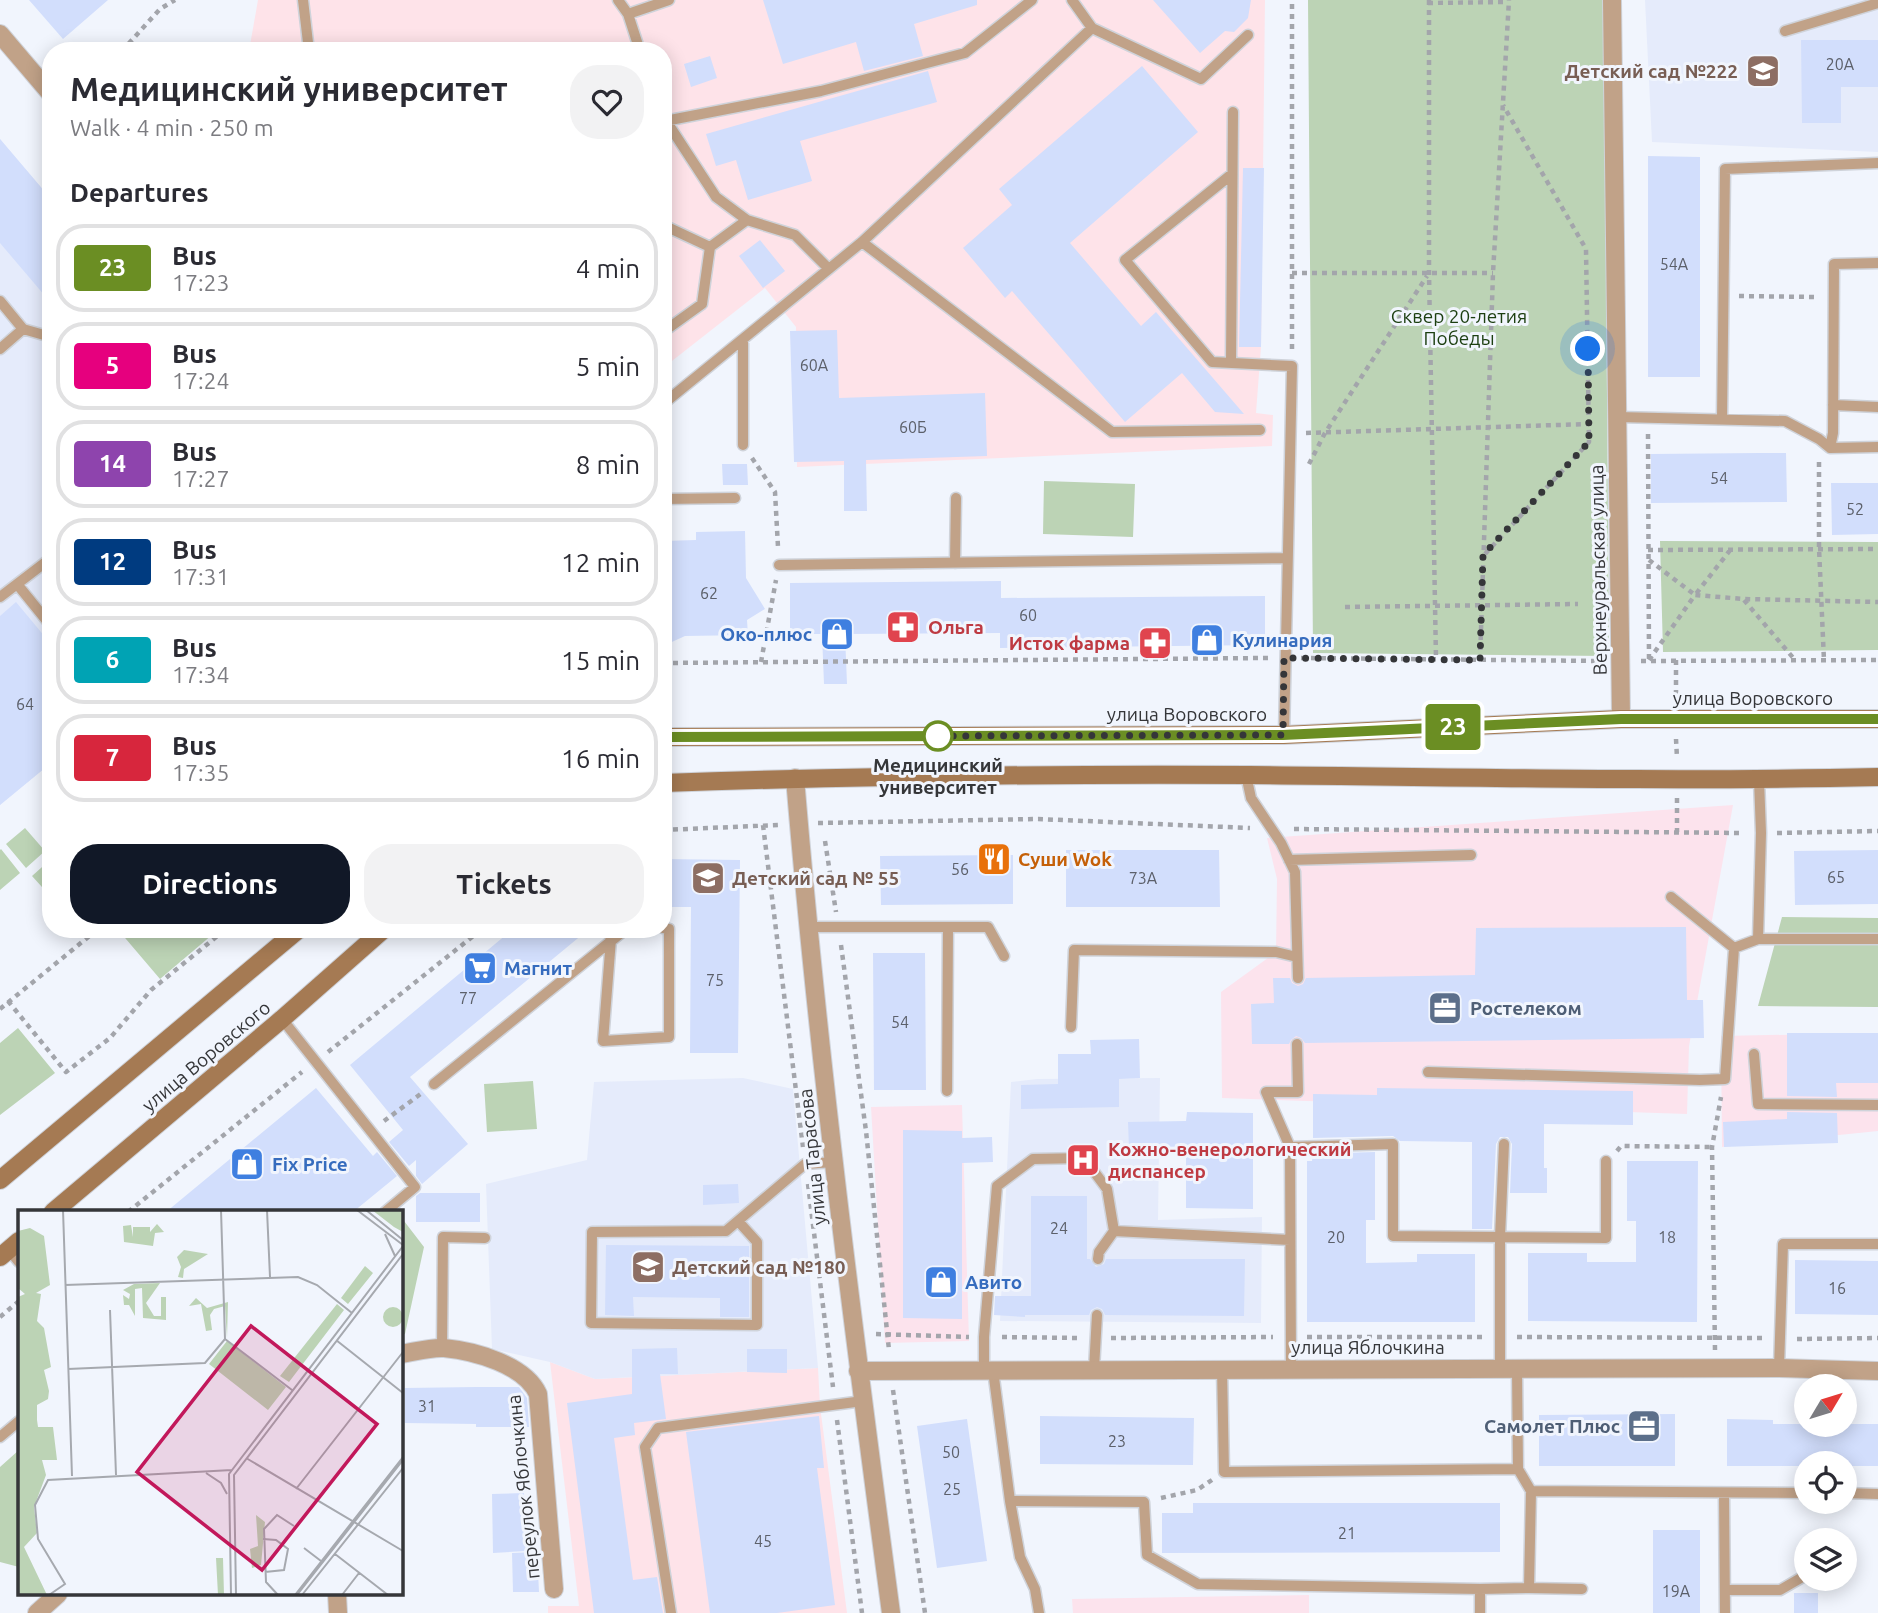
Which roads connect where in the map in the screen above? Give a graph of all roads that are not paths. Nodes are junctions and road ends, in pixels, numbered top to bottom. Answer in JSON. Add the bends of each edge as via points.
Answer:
{"nodes":[{"id":1,"x":303,"y":0,"type":"edge"},
{"id":2,"x":618,"y":0,"type":"edge"},
{"id":3,"x":669,"y":0,"type":"edge"},
{"id":4,"x":1032,"y":0,"type":"edge"},
{"id":5,"x":1072,"y":0,"type":"edge"},
{"id":6,"x":1612,"y":0,"type":"edge"},
{"id":7,"x":1878,"y":3,"type":"edge"},
{"id":8,"x":628,"y":14,"type":"junction"},
{"id":9,"x":1092,"y":28,"type":"junction"},
{"id":10,"x":1785,"y":31,"type":"dead end"},
{"id":11,"x":0,"y":34,"type":"edge"},
{"id":12,"x":1248,"y":35,"type":"dead end"},
{"id":13,"x":308,"y":42,"type":"edge"},
{"id":14,"x":637,"y":42,"type":"edge"},
{"id":15,"x":42,"y":83,"type":"edge"},
{"id":16,"x":1233,"y":112,"type":"dead end"},
{"id":17,"x":672,"y":118,"type":"edge"},
{"id":18,"x":672,"y":131,"type":"edge"},
{"id":19,"x":1878,"y":163,"type":"edge"},
{"id":20,"x":1232,"y":174,"type":"junction"},
{"id":21,"x":747,"y":220,"type":"junction"},
{"id":22,"x":672,"y":229,"type":"edge"},
{"id":23,"x":862,"y":242,"type":"junction"},
{"id":24,"x":710,"y":247,"type":"junction"},
{"id":25,"x":1878,"y":263,"type":"edge"},
{"id":26,"x":829,"y":269,"type":"junction"},
{"id":27,"x":0,"y":301,"type":"edge"},
{"id":28,"x":672,"y":326,"type":"edge"},
{"id":29,"x":23,"y":329,"type":"junction"},
{"id":30,"x":42,"y":334,"type":"edge"},
{"id":31,"x":743,"y":339,"type":"junction"},
{"id":32,"x":0,"y":349,"type":"edge"},
{"id":33,"x":1231,"y":363,"type":"junction"},
{"id":34,"x":672,"y":397,"type":"edge"},
{"id":35,"x":1833,"y":405,"type":"junction"},
{"id":36,"x":1878,"y":407,"type":"edge"},
{"id":37,"x":1618,"y":417,"type":"junction"},
{"id":38,"x":1722,"y":419,"type":"junction"},
{"id":39,"x":1260,"y":430,"type":"dead end"},
{"id":40,"x":743,"y":445,"type":"dead end"},
{"id":41,"x":1878,"y":447,"type":"edge"},
{"id":42,"x":1830,"y":449,"type":"junction"},
{"id":43,"x":735,"y":498,"type":"dead end"},
{"id":44,"x":956,"y":498,"type":"dead end"},
{"id":45,"x":672,"y":499,"type":"edge"},
{"id":46,"x":1287,"y":558,"type":"junction"},
{"id":47,"x":955,"y":563,"type":"junction"},
{"id":48,"x":42,"y":565,"type":"edge"},
{"id":49,"x":779,"y":565,"type":"dead end"},
{"id":50,"x":17,"y":584,"type":"junction"},
{"id":51,"x":0,"y":597,"type":"edge"},
{"id":52,"x":42,"y":615,"type":"edge"},
{"id":53,"x":1621,"y":719,"type":"junction"},
{"id":54,"x":1878,"y":719,"type":"edge"},
{"id":55,"x":1283,"y":735,"type":"junction"},
{"id":56,"x":672,"y":737,"type":"edge"},
{"id":57,"x":1245,"y":775,"type":"junction"},
{"id":58,"x":795,"y":778,"type":"junction"},
{"id":59,"x":1878,"y":778,"type":"edge"},
{"id":60,"x":1759,"y":780,"type":"junction"},
{"id":61,"x":672,"y":783,"type":"edge"},
{"id":62,"x":1471,"y":855,"type":"dead end"},
{"id":63,"x":1289,"y":860,"type":"junction"},
{"id":64,"x":1671,"y":897,"type":"dead end"},
{"id":65,"x":808,"y":927,"type":"junction"},
{"id":66,"x":948,"y":927,"type":"junction"},
{"id":67,"x":288,"y":938,"type":"edge"},
{"id":68,"x":374,"y":938,"type":"edge"},
{"id":69,"x":604,"y":938,"type":"edge"},
{"id":70,"x":609,"y":938,"type":"edge"},
{"id":71,"x":669,"y":938,"type":"edge"},
{"id":72,"x":1758,"y":939,"type":"junction"},
{"id":73,"x":1878,"y":939,"type":"edge"},
{"id":74,"x":1734,"y":948,"type":"junction"},
{"id":75,"x":1004,"y":956,"type":"dead end"},
{"id":76,"x":1297,"y":957,"type":"junction"},
{"id":77,"x":1298,"y":978,"type":"dead end"},
{"id":78,"x":282,"y":1019,"type":"junction"},
{"id":79,"x":1072,"y":1027,"type":"dead end"},
{"id":80,"x":1297,"y":1044,"type":"dead end"},
{"id":81,"x":1754,"y":1054,"type":"dead end"},
{"id":82,"x":1428,"y":1072,"type":"dead end"},
{"id":83,"x":434,"y":1084,"type":"dead end"},
{"id":84,"x":947,"y":1091,"type":"dead end"},
{"id":85,"x":1878,"y":1105,"type":"edge"},
{"id":86,"x":1504,"y":1144,"type":"dead end"},
{"id":87,"x":1290,"y":1146,"type":"junction"},
{"id":88,"x":1606,"y":1161,"type":"road end"},
{"id":89,"x":834,"y":1162,"type":"junction"},
{"id":90,"x":0,"y":1180,"type":"edge"},
{"id":91,"x":55,"y":1210,"type":"edge"},
{"id":92,"x":387,"y":1210,"type":"edge"},
{"id":93,"x":738,"y":1221,"type":"junction"},
{"id":94,"x":1114,"y":1231,"type":"junction"},
{"id":95,"x":1500,"y":1237,"type":"junction"},
{"id":96,"x":485,"y":1238,"type":"dead end"},
{"id":97,"x":1290,"y":1240,"type":"junction"},
{"id":98,"x":1878,"y":1244,"type":"edge"},
{"id":99,"x":1098,"y":1259,"type":"dead end"},
{"id":100,"x":1097,"y":1315,"type":"dead end"},
{"id":101,"x":442,"y":1348,"type":"junction"},
{"id":102,"x":402,"y":1354,"type":"edge"},
{"id":103,"x":1222,"y":1368,"type":"junction"},
{"id":104,"x":1291,"y":1368,"type":"junction"},
{"id":105,"x":1509,"y":1368,"type":"junction"},
{"id":106,"x":1779,"y":1368,"type":"junction"},
{"id":107,"x":1094,"y":1369,"type":"junction"},
{"id":108,"x":988,"y":1370,"type":"junction"},
{"id":109,"x":858,"y":1371,"type":"junction"},
{"id":110,"x":1878,"y":1371,"type":"edge"},
{"id":111,"x":863,"y":1401,"type":"junction"},
{"id":112,"x":18,"y":1422,"type":"edge"},
{"id":113,"x":0,"y":1437,"type":"edge"},
{"id":114,"x":1518,"y":1469,"type":"junction"},
{"id":115,"x":1531,"y":1491,"type":"junction"},
{"id":116,"x":1724,"y":1493,"type":"junction"},
{"id":117,"x":1794,"y":1493,"type":"edge"},
{"id":118,"x":1857,"y":1493,"type":"edge"},
{"id":119,"x":1878,"y":1494,"type":"edge"},
{"id":120,"x":1010,"y":1501,"type":"junction"},
{"id":121,"x":1794,"y":1582,"type":"edge"},
{"id":122,"x":1530,"y":1588,"type":"junction"},
{"id":123,"x":554,"y":1589,"type":"dead end"},
{"id":124,"x":1480,"y":1589,"type":"junction"},
{"id":125,"x":1582,"y":1589,"type":"dead end"},
{"id":126,"x":1725,"y":1590,"type":"junction"},
{"id":127,"x":56,"y":1596,"type":"edge"},
{"id":128,"x":37,"y":1613,"type":"edge"},
{"id":129,"x":671,"y":1613,"type":"edge"},
{"id":130,"x":891,"y":1613,"type":"edge"},
{"id":131,"x":1040,"y":1613,"type":"edge"},
{"id":132,"x":1480,"y":1613,"type":"edge"},
{"id":133,"x":1725,"y":1613,"type":"edge"}],
"edges":[{"from":1,"to":13,"type":"lane"},
{"from":2,"to":8,"type":"lane"},
{"from":3,"to":8,"type":"lane"},
{"from":4,"to":17,"type":"lane","via":[[965,53],[821,91]]},
{"from":5,"to":9,"type":"lane"},
{"from":6,"to":37,"type":"street","name":"Верхнеуральская улица"},
{"from":7,"to":10,"type":"lane"},
{"from":8,"to":14,"type":"lane"},
{"from":9,"to":12,"type":"lane","via":[[1201,79]]},
{"from":9,"to":23,"type":"lane"},
{"from":11,"to":15,"type":"street"},
{"from":16,"to":20,"type":"lane"},
{"from":18,"to":21,"type":"lane","via":[[716,197]]},
{"from":19,"to":38,"type":"lane","via":[[1725,169]]},
{"from":20,"to":33,"type":"lane"},
{"from":20,"to":33,"type":"lane","via":[[1125,260],[1212,362]]},
{"from":21,"to":24,"type":"lane"},
{"from":21,"to":26,"type":"lane","via":[[795,234]]},
{"from":22,"to":24,"type":"lane"},
{"from":23,"to":26,"type":"lane"},
{"from":23,"to":39,"type":"lane","via":[[1112,432]]},
{"from":24,"to":28,"type":"lane","via":[[702,304]]},
{"from":25,"to":35,"type":"lane","via":[[1834,264]]},
{"from":26,"to":31,"type":"lane"},
{"from":27,"to":29,"type":"lane"},
{"from":29,"to":30,"type":"lane"},
{"from":29,"to":32,"type":"lane"},
{"from":31,"to":34,"type":"lane"},
{"from":31,"to":40,"type":"lane"},
{"from":33,"to":46,"type":"lane","via":[[1292,366]]},
{"from":35,"to":36,"type":"lane"},
{"from":35,"to":42,"type":"lane"},
{"from":37,"to":38,"type":"lane"},
{"from":37,"to":53,"type":"street","name":"Верхнеуральская улица"},
{"from":38,"to":42,"type":"lane","via":[[1785,421]]},
{"from":41,"to":42,"type":"lane"},
{"from":43,"to":45,"type":"lane"},
{"from":44,"to":47,"type":"lane"},
{"from":46,"to":47,"type":"lane"},
{"from":46,"to":55,"type":"lane"},
{"from":47,"to":49,"type":"lane"},
{"from":48,"to":50,"type":"lane"},
{"from":50,"to":51,"type":"lane"},
{"from":50,"to":52,"type":"lane"},
{"from":53,"to":54,"type":"main road","name":"улица Воровского"},
{"from":53,"to":55,"type":"main road","name":"улица Воровского"},
{"from":55,"to":56,"type":"main road","name":"улица Воровского"},
{"from":57,"to":58,"type":"main road"},
{"from":57,"to":60,"type":"main road"},
{"from":57,"to":63,"type":"lane","via":[[1251,798]]},
{"from":58,"to":61,"type":"main road"},
{"from":58,"to":65,"type":"street","name":"улица Тарасова"},
{"from":59,"to":60,"type":"main road"},
{"from":60,"to":72,"type":"lane"},
{"from":62,"to":63,"type":"lane"},
{"from":63,"to":76,"type":"lane","via":[[1295,872]]},
{"from":64,"to":74,"type":"lane"},
{"from":65,"to":66,"type":"lane"},
{"from":65,"to":89,"type":"street","name":"улица Тарасова"},
{"from":66,"to":75,"type":"lane","via":[[988,927]]},
{"from":66,"to":84,"type":"lane"},
{"from":67,"to":90,"type":"main road","name":"улица Воровского"},
{"from":68,"to":78,"type":"main road","name":"улица Воровского"},
{"from":69,"to":83,"type":"lane"},
{"from":70,"to":71,"type":"lane","via":[[603,1041],[669,1037]]},
{"from":72,"to":73,"type":"lane"},
{"from":72,"to":74,"type":"lane"},
{"from":74,"to":82,"type":"lane","via":[[1725,1079]]},
{"from":76,"to":77,"type":"lane"},
{"from":76,"to":79,"type":"lane","via":[[1276,952],[1074,950]]},
{"from":78,"to":91,"type":"main road","name":"улица Воровского"},
{"from":78,"to":92,"type":"lane","via":[[415,1187]]},
{"from":80,"to":87,"type":"lane","via":[[1298,1092],[1266,1092]]},
{"from":81,"to":85,"type":"lane","via":[[1758,1104]]},
{"from":86,"to":95,"type":"lane"},
{"from":87,"to":95,"type":"lane","via":[[1392,1144],[1393,1236]]},
{"from":87,"to":97,"type":"lane"},
{"from":88,"to":95,"type":"lane","via":[[1606,1238]]},
{"from":89,"to":93,"type":"lane","via":[[805,1164]]},
{"from":89,"to":109,"type":"street","name":"улица Тарасова"},
{"from":93,"to":93,"type":"lane","via":[[757,1242],[757,1325],[591,1323],[592,1231],[726,1231]]},
{"from":94,"to":97,"type":"lane"},
{"from":94,"to":99,"type":"lane"},
{"from":94,"to":108,"type":"lane","via":[[1107,1189],[1084,1158],[1033,1159],[997,1186],[984,1337]]},
{"from":95,"to":105,"type":"lane","via":[[1500,1337]]},
{"from":96,"to":101,"type":"lane","via":[[443,1237]]},
{"from":97,"to":104,"type":"lane"},
{"from":98,"to":106,"type":"lane","via":[[1783,1244]]},
{"from":100,"to":107,"type":"lane"},
{"from":101,"to":102,"type":"street"},
{"from":101,"to":123,"type":"street","name":"переулок Яблочкина","via":[[510,1366],[533,1381],[538,1394]]},
{"from":103,"to":104,"type":"street","name":"улица Яблочкина"},
{"from":103,"to":107,"type":"street","name":"улица Яблочкина"},
{"from":103,"to":114,"type":"lane","via":[[1224,1472]]},
{"from":104,"to":105,"type":"street","name":"улица Яблочкина"},
{"from":105,"to":106,"type":"street","name":"улица Яблочкина"},
{"from":105,"to":114,"type":"lane"},
{"from":106,"to":110,"type":"street","name":"улица Яблочкина"},
{"from":107,"to":108,"type":"street","name":"улица Яблочкина"},
{"from":108,"to":109,"type":"street","name":"улица Яблочкина"},
{"from":108,"to":120,"type":"lane"},
{"from":109,"to":111,"type":"street","name":"улица Тарасова"},
{"from":111,"to":129,"type":"lane","via":[[658,1428],[645,1447]]},
{"from":111,"to":130,"type":"street","name":"улица Тарасова"},
{"from":112,"to":113,"type":"lane"},
{"from":114,"to":115,"type":"lane"},
{"from":115,"to":116,"type":"lane"},
{"from":115,"to":122,"type":"lane"},
{"from":116,"to":117,"type":"lane"},
{"from":116,"to":126,"type":"lane"},
{"from":118,"to":119,"type":"lane"},
{"from":120,"to":124,"type":"lane","via":[[1144,1502],[1147,1555],[1198,1584]]},
{"from":120,"to":131,"type":"lane","via":[[1020,1557],[1035,1588]]},
{"from":121,"to":126,"type":"lane","via":[[1780,1590]]},
{"from":122,"to":124,"type":"lane"},
{"from":122,"to":125,"type":"lane"},
{"from":124,"to":132,"type":"lane"},
{"from":126,"to":133,"type":"lane"},
{"from":127,"to":128,"type":"street"}]}
